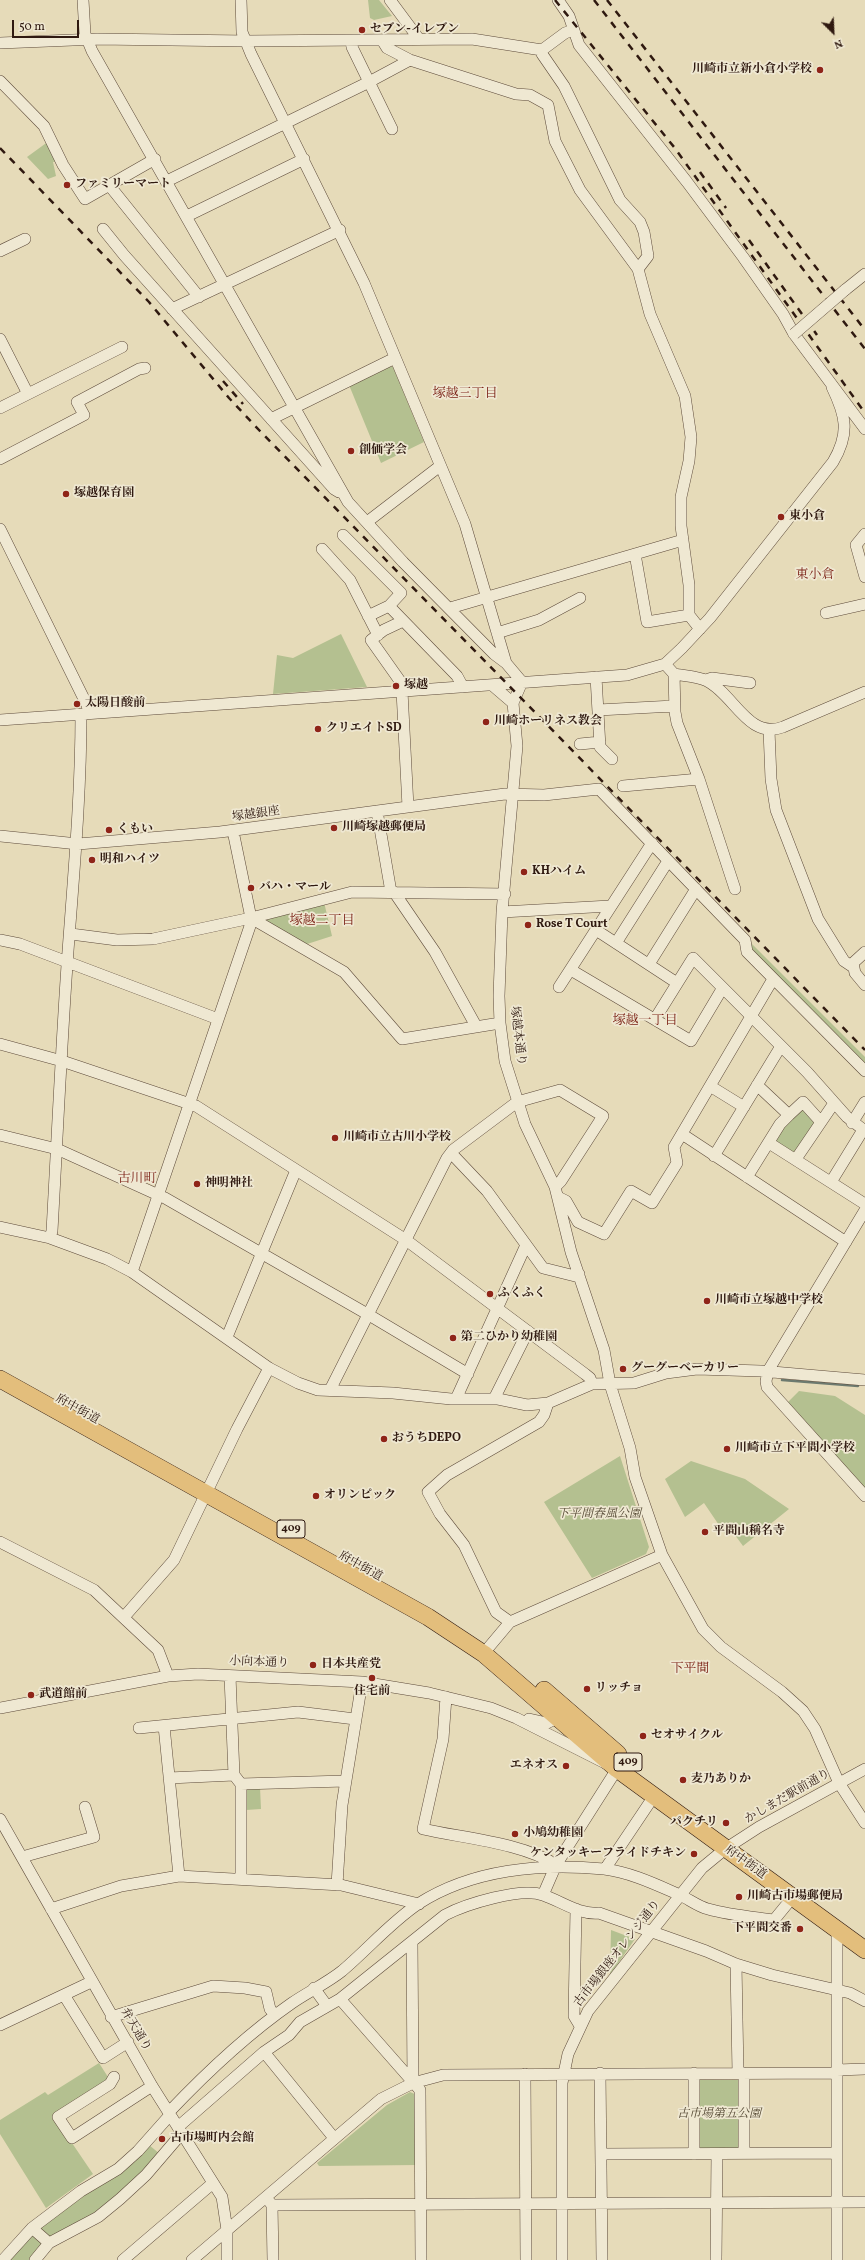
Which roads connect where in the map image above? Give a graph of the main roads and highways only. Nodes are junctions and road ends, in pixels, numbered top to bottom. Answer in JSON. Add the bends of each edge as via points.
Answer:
{"nodes":[{"id":1,"x":0,"y":1369,"type":"edge"},
{"id":2,"x":0,"y":1379,"type":"edge"},
{"id":3,"x":208,"y":1488,"type":"junction"},
{"id":4,"x":563,"y":1714,"type":"junction"},
{"id":5,"x":685,"y":1817,"type":"junction"},
{"id":6,"x":865,"y":1950,"type":"edge"}],
"edges":[{"from":1,"to":3,"type":"highway","name":"府中街道","number":"409"},
{"from":2,"to":3,"type":"highway","name":"府中街道","number":"409"},
{"from":3,"to":4,"type":"highway","name":"府中街道","number":"409","via":[[428,1617],[484,1654]]},
{"from":3,"to":4,"type":"highway","name":"府中街道","number":"409","via":[[435,1609],[490,1647]]},
{"from":4,"to":5,"type":"highway","name":"府中街道","number":"409","via":[[660,1789]]},
{"from":4,"to":5,"type":"highway","name":"府中街道","number":"409","via":[[617,1769]]},
{"from":5,"to":6,"type":"highway","name":"府中街道","number":"409"}]}
